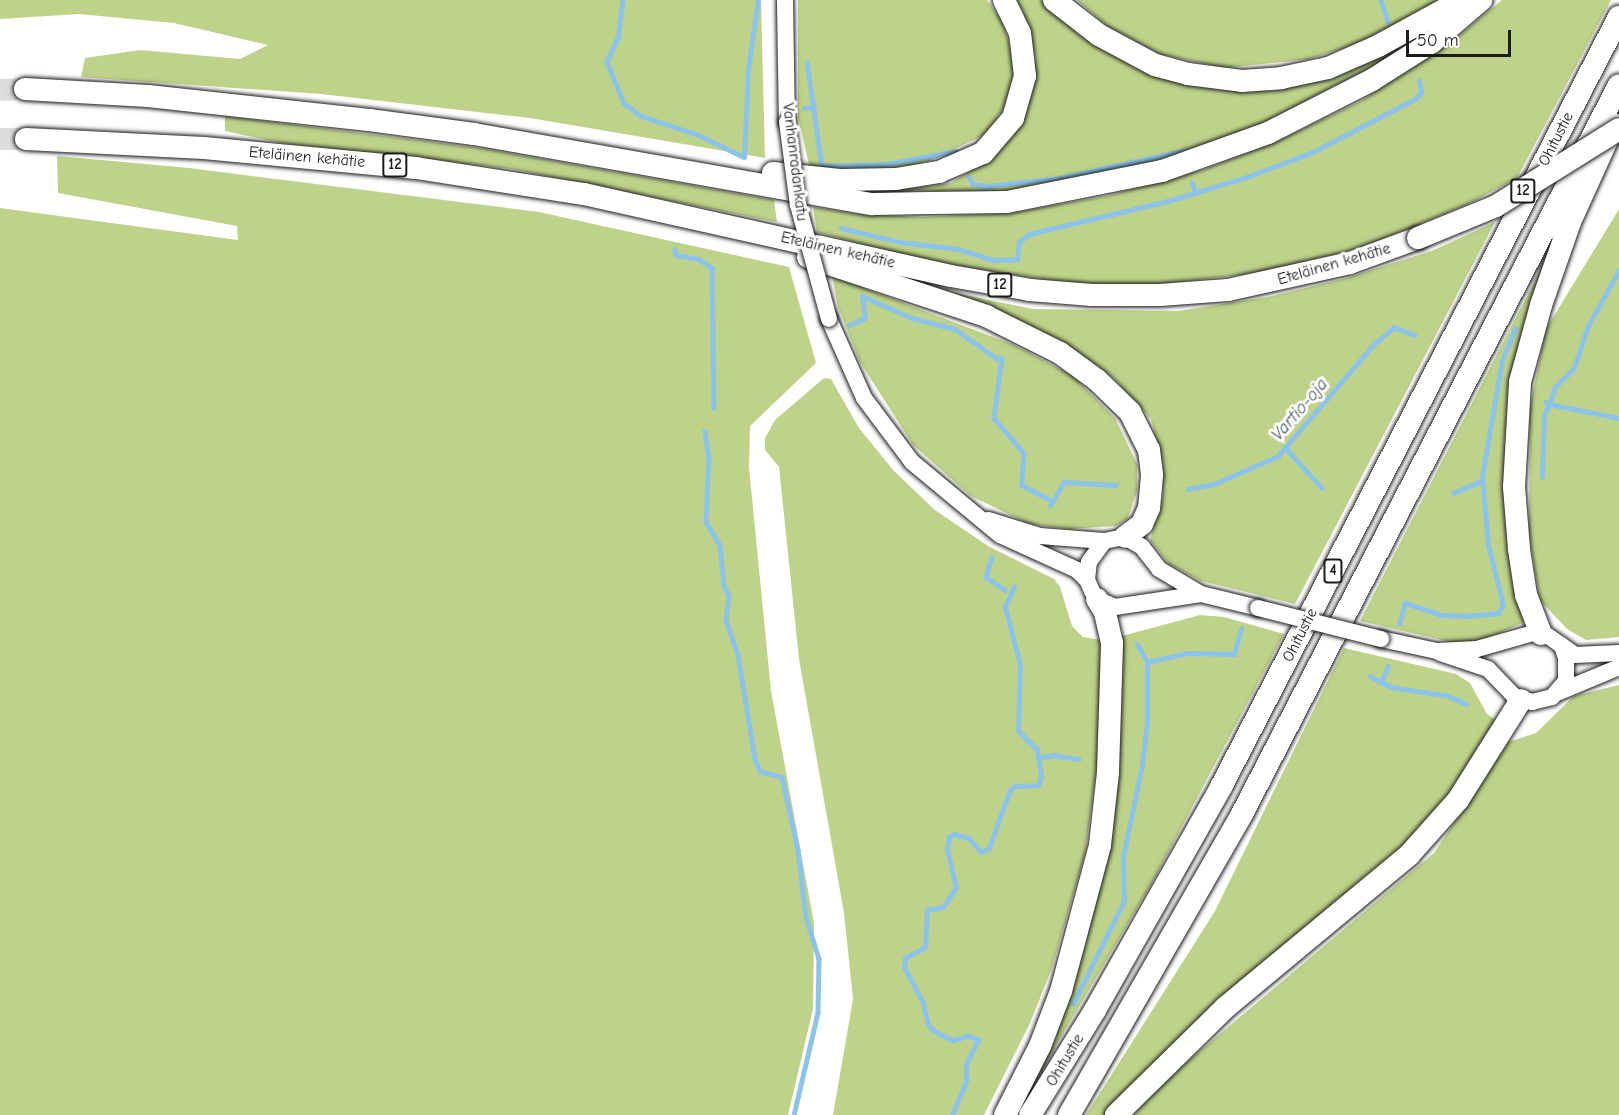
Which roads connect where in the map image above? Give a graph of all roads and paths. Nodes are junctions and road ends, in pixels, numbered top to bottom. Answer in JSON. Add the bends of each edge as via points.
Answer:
{"nodes":[{"id":1,"x":785,"y":0,"type":"edge"},
{"id":2,"x":1004,"y":0,"type":"edge"},
{"id":3,"x":1054,"y":0,"type":"edge"},
{"id":4,"x":1462,"y":0,"type":"edge"},
{"id":5,"x":1481,"y":0,"type":"edge"},
{"id":6,"x":1619,"y":18,"type":"edge"},
{"id":7,"x":1619,"y":85,"type":"edge"},
{"id":8,"x":25,"y":89,"type":"tunnel mouth"},
{"id":9,"x":1619,"y":114,"type":"edge"},
{"id":10,"x":1619,"y":129,"type":"edge"},
{"id":11,"x":26,"y":139,"type":"tunnel mouth"},
{"id":12,"x":593,"y":154,"type":"junction"},
{"id":13,"x":584,"y":194,"type":"junction"},
{"id":14,"x":979,"y":516,"type":"junction"},
{"id":15,"x":1115,"y":539,"type":"junction"},
{"id":16,"x":1092,"y":589,"type":"junction"},
{"id":17,"x":1201,"y":594,"type":"junction"},
{"id":18,"x":1541,"y":634,"type":"junction"},
{"id":19,"x":1562,"y":646,"type":"junction"},
{"id":20,"x":1437,"y":651,"type":"junction"},
{"id":21,"x":1619,"y":653,"type":"edge"},
{"id":22,"x":1619,"y":667,"type":"edge"},
{"id":23,"x":1556,"y":694,"type":"junction"},
{"id":24,"x":1521,"y":700,"type":"junction"},
{"id":25,"x":1005,"y":1115,"type":"edge"},
{"id":26,"x":1030,"y":1115,"type":"edge"},
{"id":27,"x":1069,"y":1115,"type":"edge"},
{"id":28,"x":1116,"y":1115,"type":"edge"}],
"edges":[{"from":1,"to":14,"type":"street","name":"Vanhanradankatu","bridge":true,"via":[[787,122],[798,205],[829,319],[864,399],[893,440],[931,481]]},
{"from":2,"to":12,"type":"highway","via":[[1024,50],[1022,93],[1012,118],[983,153],[939,172],[896,179],[840,180]]},
{"from":3,"to":4,"type":"highway","via":[[1100,35],[1155,65],[1242,81],[1328,68],[1378,46]]},
{"from":5,"to":12,"type":"highway","via":[[1432,42],[1324,107],[1213,155],[1162,171],[1007,202],[873,204]]},
{"from":6,"to":26,"type":"highway","name":"Ohitustie","number":"4","via":[[1221,787],[1095,1010]]},
{"from":7,"to":27,"type":"highway","name":"Ohitustie","number":"4","via":[[1242,812]]},
{"from":8,"to":12,"type":"highway","via":[[267,108],[474,134]]},
{"from":9,"to":18,"type":"highway","via":[[1570,222],[1540,305],[1520,382],[1514,452],[1518,539],[1526,595]]},
{"from":10,"to":13,"type":"highway","name":"Eteläinen kehätie","number":"12","bridge":true,"via":[[1496,206],[1418,238],[1328,269],[1227,290],[1160,295],[1030,290]]},
{"from":11,"to":13,"type":"highway","name":"Eteläinen kehätie","number":"12","via":[[321,157]]},
{"from":13,"to":15,"type":"highway","via":[[889,281],[986,316],[1060,353],[1116,397],[1145,439],[1151,463],[1151,498],[1142,524]]},
{"from":14,"to":15,"type":"street","name":"Vanhanradankatu","via":[[1040,536]]},
{"from":14,"to":16,"type":"street","name":"Vanhanradankatu","via":[[1000,535],[1077,570]]},
{"from":15,"to":16,"type":"street","via":[[1089,562]]},
{"from":15,"to":17,"type":"street","name":"Vanhanradankatu","via":[[1143,547],[1159,569]]},
{"from":16,"to":17,"type":"street","name":"Vanhanradankatu","via":[[1123,608],[1158,598]]},
{"from":16,"to":25,"type":"highway","via":[[1105,612],[1112,644],[1108,772],[1100,845],[1061,992],[1040,1046]]},
{"from":17,"to":20,"type":"street","name":"Vanhanradankatu","bridge":true},
{"from":18,"to":19,"type":"street"},
{"from":18,"to":20,"type":"street","name":"Vanhanradankatu","via":[[1522,634],[1477,649]]},
{"from":19,"to":21,"type":"street","via":[[1575,655]]},
{"from":19,"to":23,"type":"street","via":[[1566,681]]},
{"from":20,"to":24,"type":"street","name":"Vanhanradankatu","via":[[1447,658],[1488,669]]},
{"from":22,"to":23,"type":"street"},
{"from":23,"to":24,"type":"street","via":[[1543,701]]},
{"from":24,"to":28,"type":"highway","via":[[1458,800],[1416,848],[1226,1007]]}]}
